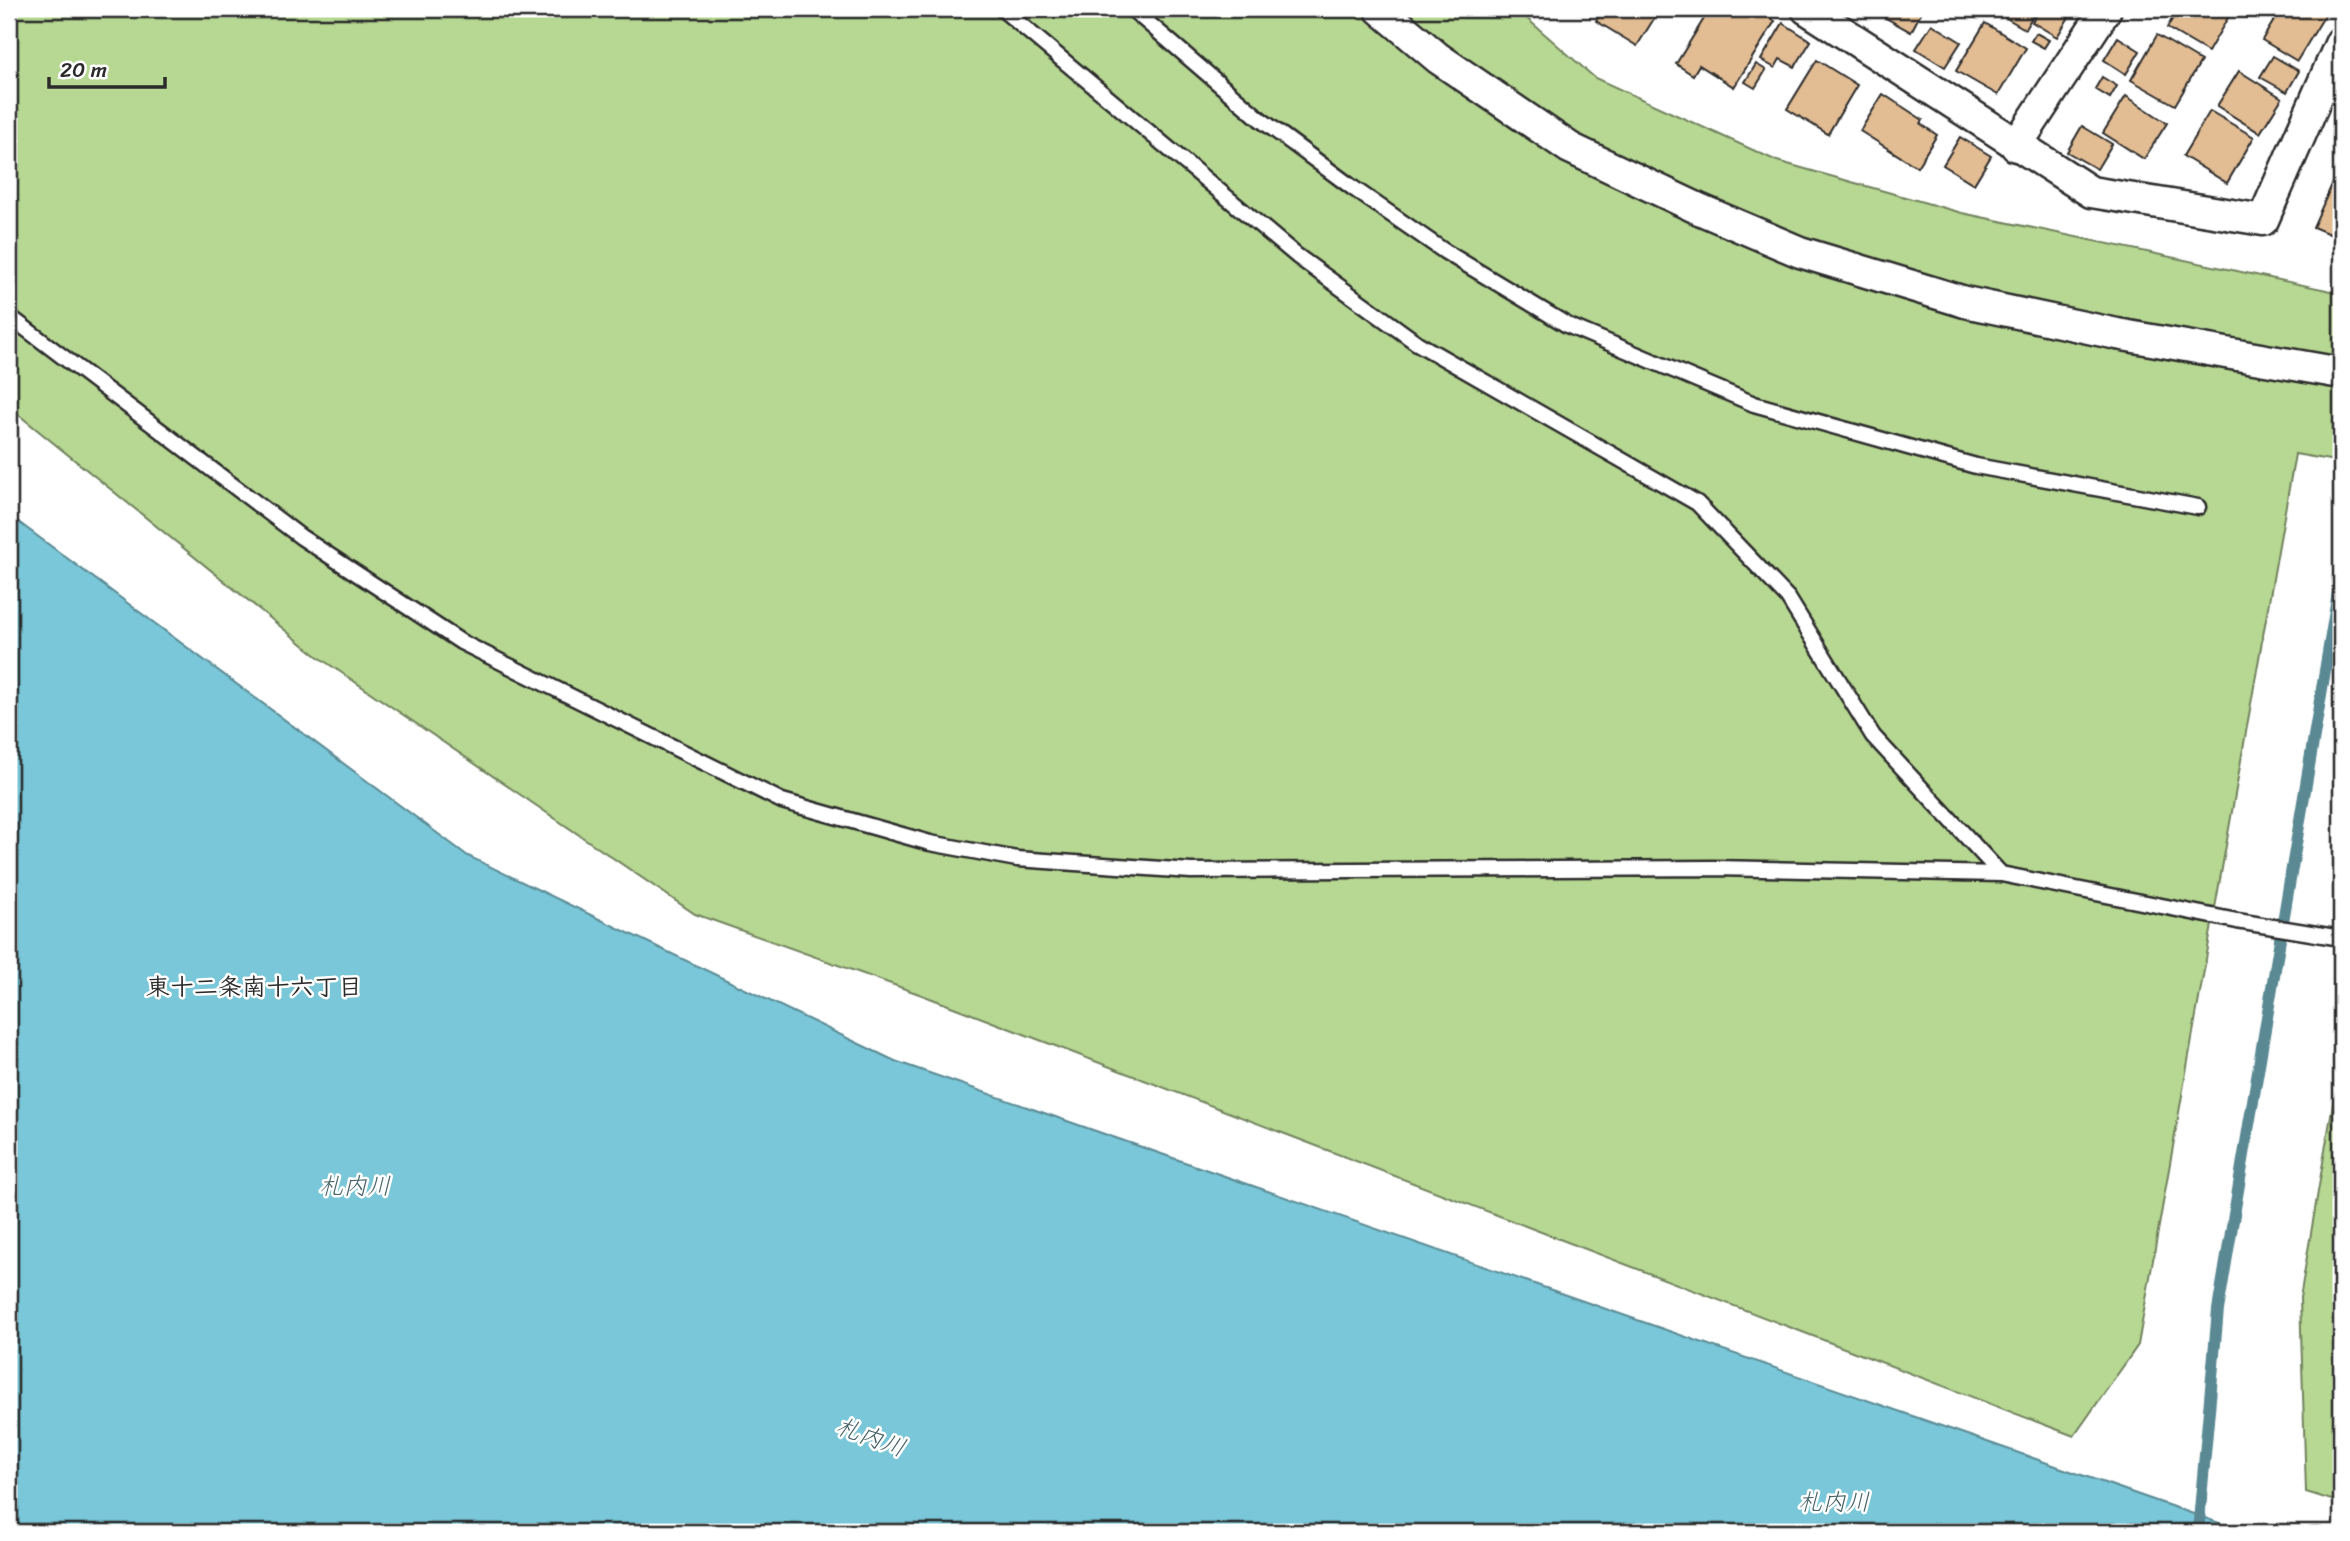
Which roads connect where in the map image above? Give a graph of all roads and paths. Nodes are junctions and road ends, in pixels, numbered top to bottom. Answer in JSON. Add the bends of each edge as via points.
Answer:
{"nodes":[{"id":1,"x":1002,"y":9,"type":"edge"},
{"id":2,"x":1132,"y":9,"type":"edge"},
{"id":3,"x":1380,"y":9,"type":"edge"},
{"id":4,"x":1807,"y":9,"type":"edge"},
{"id":5,"x":2106,"y":9,"type":"edge"},
{"id":6,"x":2341,"y":42,"type":"edge"},
{"id":7,"x":2016,"y":146,"type":"junction"},
{"id":8,"x":9,"y":316,"type":"edge"},
{"id":9,"x":2341,"y":373,"type":"edge"},
{"id":10,"x":2198,"y":507,"type":"dead end"},
{"id":11,"x":2001,"y":874,"type":"junction"},
{"id":12,"x":2341,"y":938,"type":"edge"}],
"edges":[{"from":1,"to":11,"type":"lane","via":[[1297,256],[1417,343],[1697,503],[1788,598],[1872,736]]},
{"from":2,"to":10,"type":"lane","via":[[1260,119],[1353,188],[1567,325],[1754,404],[1976,466]]},
{"from":3,"to":9,"type":"street","via":[[1438,58],[1570,148],[1800,252],[1965,302]]},
{"from":4,"to":7,"type":"street"},
{"from":5,"to":7,"type":"street"},
{"from":6,"to":7,"type":"street","via":[[2263,220],[2091,192]]},
{"from":8,"to":11,"type":"lane","via":[[302,537],[461,642],[782,801],[930,843],[1017,859],[1191,871],[1713,868]]},
{"from":11,"to":12,"type":"lane"}]}
